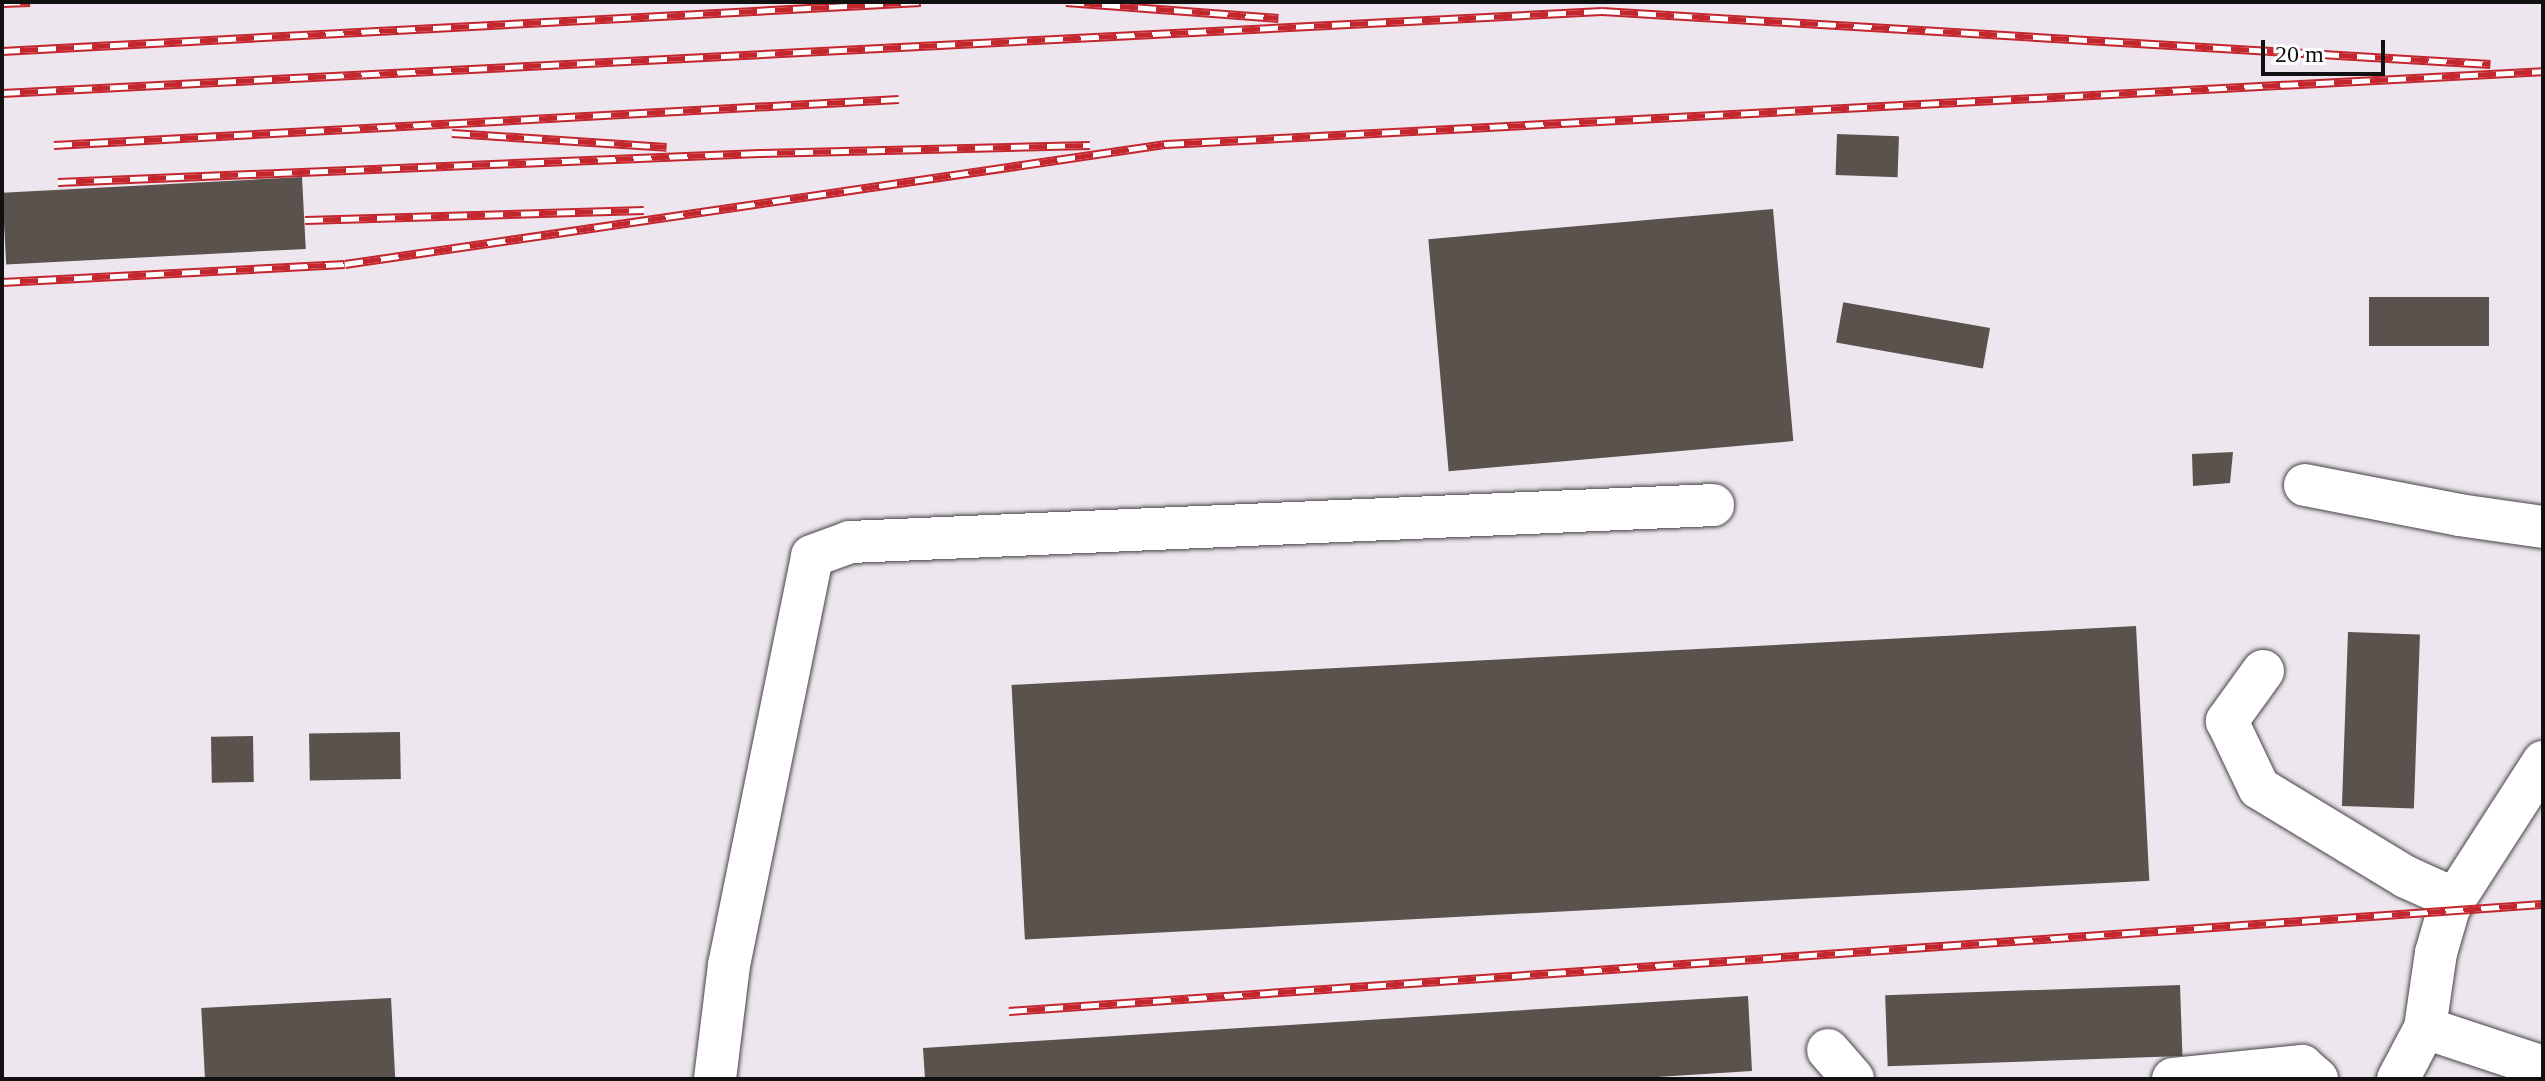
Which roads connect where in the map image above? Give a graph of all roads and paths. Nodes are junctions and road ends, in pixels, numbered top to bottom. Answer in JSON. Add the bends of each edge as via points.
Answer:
{"nodes":[{"id":1,"x":2305,"y":485,"type":"dead end"},
{"id":2,"x":1713,"y":505,"type":"dead end"},
{"id":3,"x":2543,"y":527,"type":"edge"},
{"id":4,"x":2263,"y":671,"type":"dead end"},
{"id":5,"x":2543,"y":762,"type":"edge"},
{"id":6,"x":2455,"y":899,"type":"junction"},
{"id":7,"x":2425,"y":1028,"type":"junction"},
{"id":8,"x":2543,"y":1067,"type":"edge"},
{"id":9,"x":715,"y":1079,"type":"edge"},
{"id":10,"x":2173,"y":1079,"type":"edge"},
{"id":11,"x":2317,"y":1079,"type":"edge"},
{"id":12,"x":2398,"y":1079,"type":"edge"}],
"edges":[{"from":1,"to":3,"type":"lane"},
{"from":2,"to":9,"type":"lane","via":[[850,542],[812,556],[729,965]]},
{"from":4,"to":6,"type":"lane","via":[[2227,721],[2259,788],[2406,877]]},
{"from":5,"to":6,"type":"lane"},
{"from":6,"to":7,"type":"lane","via":[[2436,953]]},
{"from":7,"to":8,"type":"lane"},
{"from":7,"to":12,"type":"lane"},
{"from":10,"to":11,"type":"lane","via":[[2302,1066]]}]}
